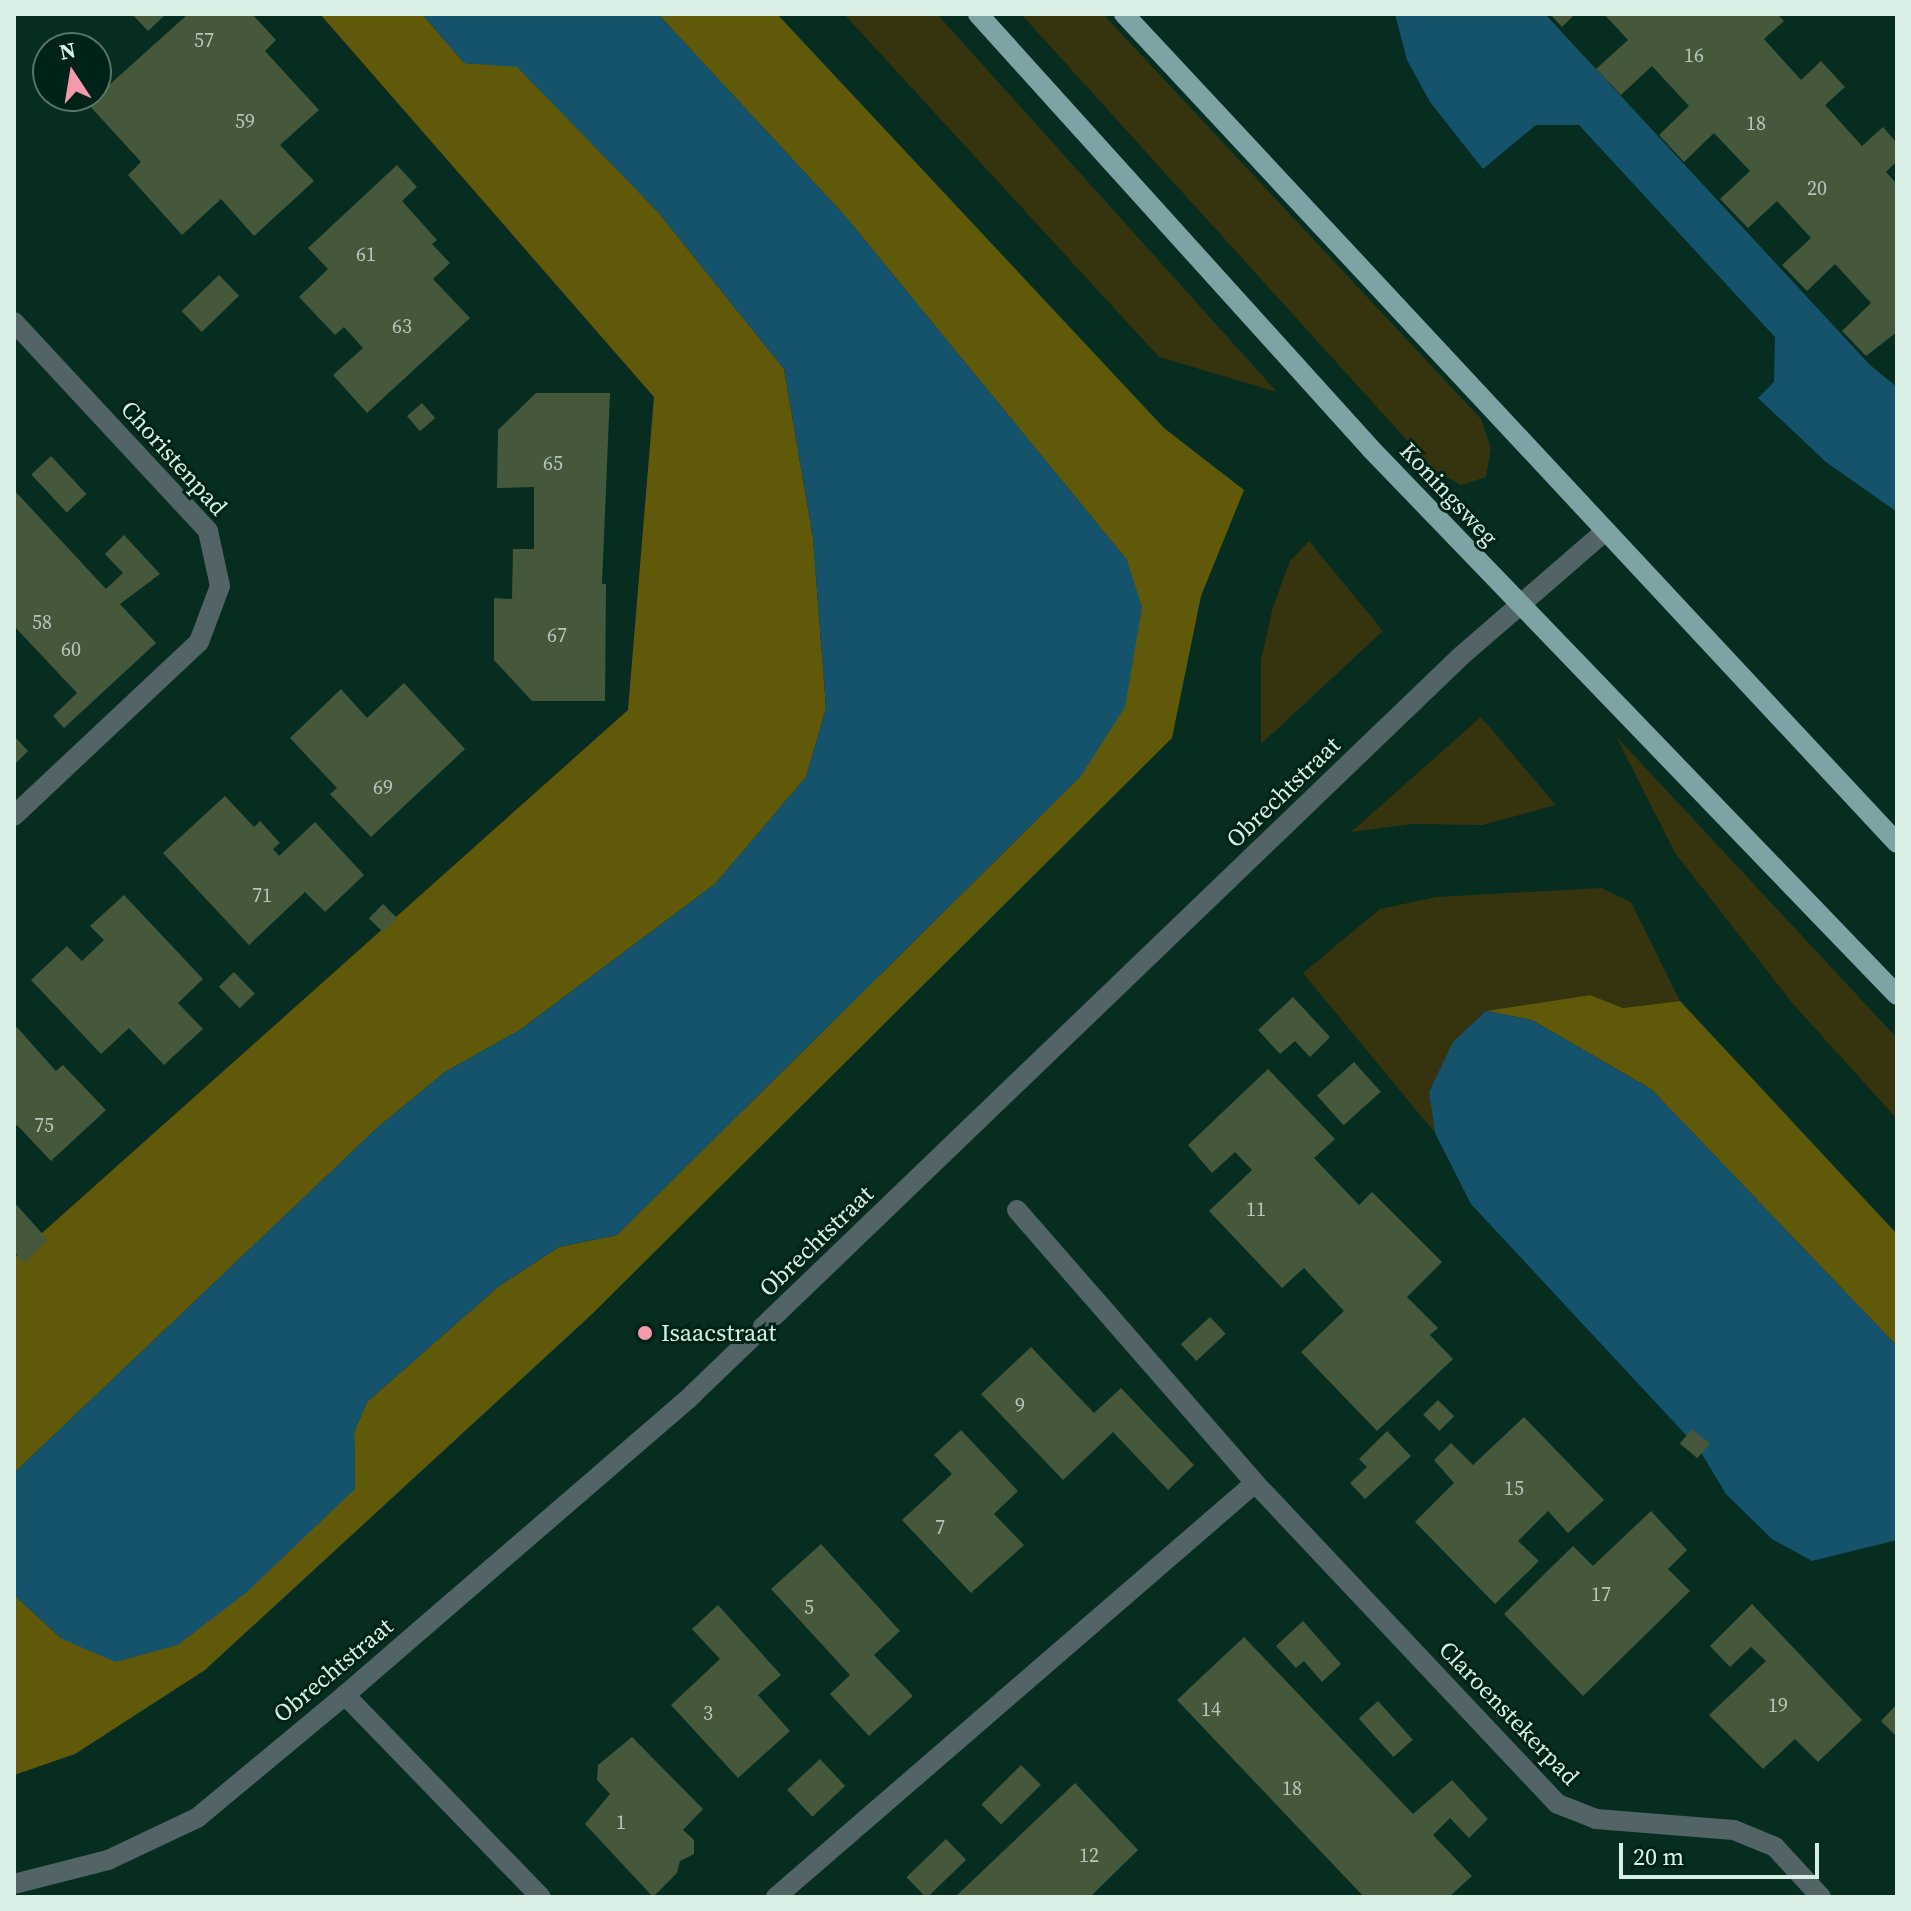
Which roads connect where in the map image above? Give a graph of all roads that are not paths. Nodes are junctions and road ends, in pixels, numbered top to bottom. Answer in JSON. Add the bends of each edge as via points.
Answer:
{"nodes":[{"id":1,"x":978,"y":14,"type":"edge"},
{"id":2,"x":1124,"y":14,"type":"edge"},
{"id":3,"x":14,"y":322,"type":"edge"},
{"id":4,"x":1604,"y":532,"type":"junction"},
{"id":5,"x":1521,"y":608,"type":"junction"},
{"id":6,"x":14,"y":816,"type":"edge"},
{"id":7,"x":1897,"y":843,"type":"edge"},
{"id":8,"x":1897,"y":995,"type":"edge"},
{"id":9,"x":1017,"y":1210,"type":"dead end"},
{"id":10,"x":1255,"y":1483,"type":"junction"},
{"id":11,"x":345,"y":1695,"type":"junction"},
{"id":12,"x":14,"y":1884,"type":"edge"},
{"id":13,"x":541,"y":1897,"type":"edge"},
{"id":14,"x":776,"y":1897,"type":"edge"},
{"id":15,"x":1821,"y":1897,"type":"edge"}],
"edges":[{"from":1,"to":5,"type":"main road","name":"Koningsweg"},
{"from":2,"to":4,"type":"main road"},
{"from":3,"to":6,"type":"street","name":"Choristenpad","via":[[208,531],[220,586],[199,642]]},
{"from":4,"to":5,"type":"street","name":"Obrechtstraat"},
{"from":4,"to":7,"type":"main road"},
{"from":5,"to":8,"type":"main road","name":"Koningsweg"},
{"from":5,"to":11,"type":"street","name":"Obrechtstraat","via":[[1450,667],[692,1395]]},
{"from":9,"to":10,"type":"street","name":"Claroenstekerpad"},
{"from":10,"to":14,"type":"street"},
{"from":10,"to":15,"type":"street","name":"Claroenstekerpad","via":[[1558,1804],[1596,1819],[1734,1830],[1775,1847]]},
{"from":11,"to":12,"type":"street","name":"Obrechtstraat","via":[[197,1818],[108,1860]]},
{"from":11,"to":13,"type":"street"}]}
